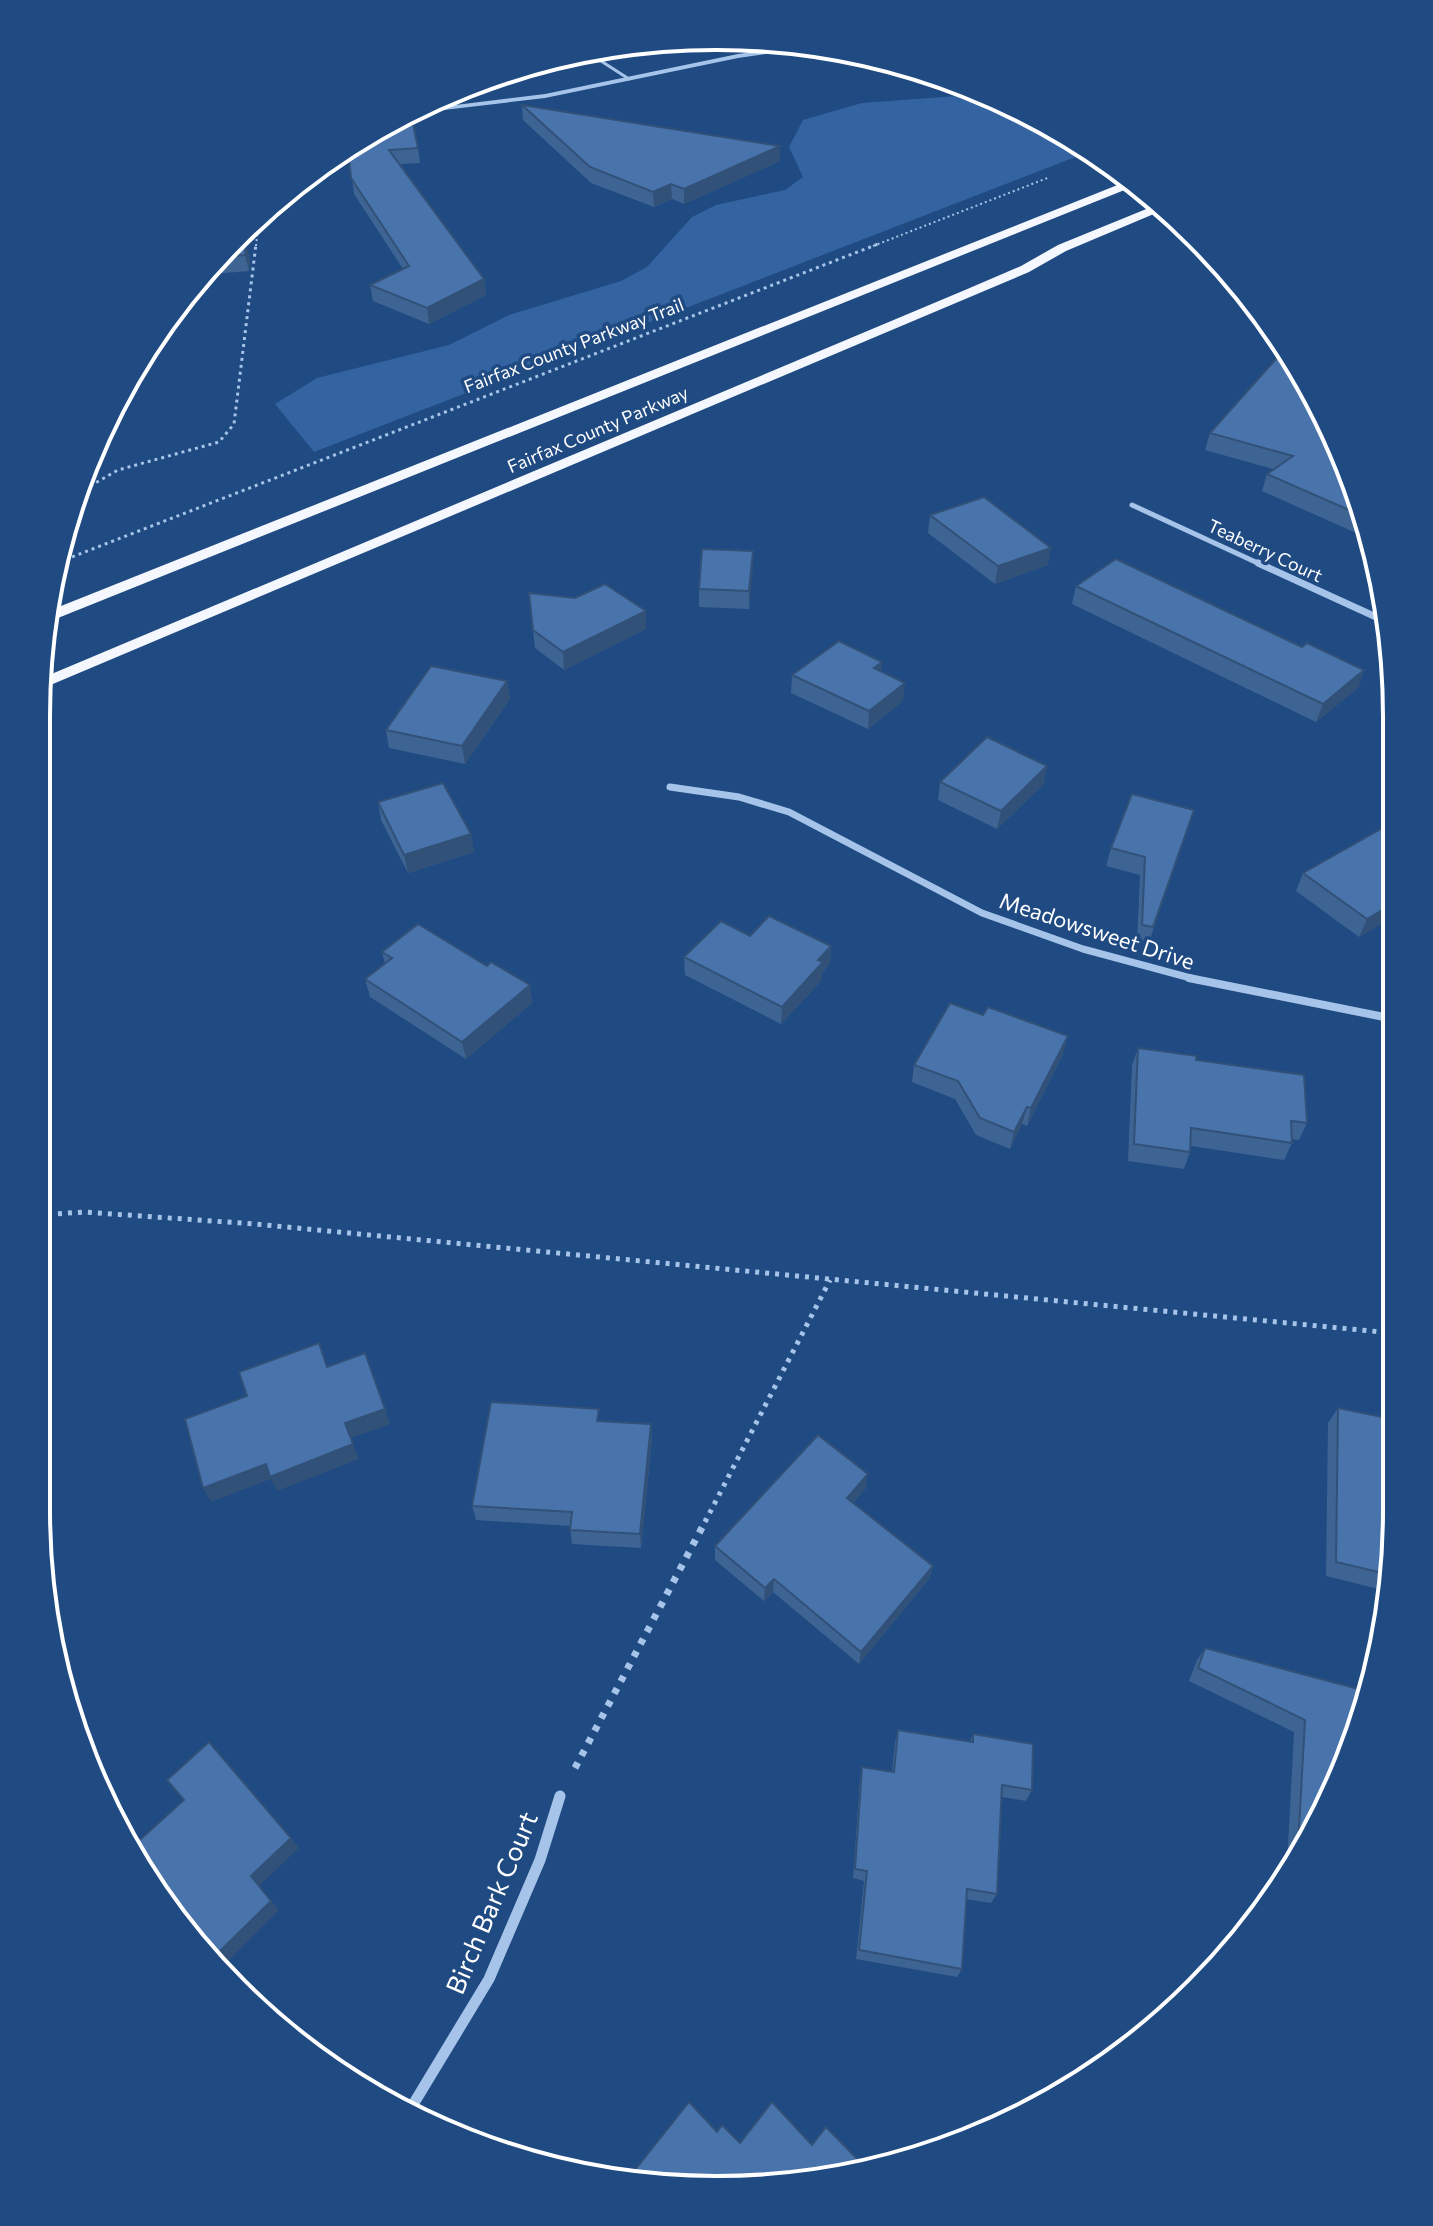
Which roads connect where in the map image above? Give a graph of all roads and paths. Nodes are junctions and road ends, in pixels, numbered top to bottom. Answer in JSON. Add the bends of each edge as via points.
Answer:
{"nodes":[{"id":1,"x":768,"y":52,"type":"edge"},
{"id":2,"x":601,"y":61,"type":"edge"},
{"id":3,"x":629,"y":79,"type":"junction"},
{"id":4,"x":442,"y":110,"type":"edge"},
{"id":5,"x":1056,"y":175,"type":"dead end"},
{"id":6,"x":1121,"y":187,"type":"edge"},
{"id":7,"x":1151,"y":211,"type":"edge"},
{"id":8,"x":257,"y":234,"type":"edge"},
{"id":9,"x":92,"y":485,"type":"edge"},
{"id":10,"x":1132,"y":505,"type":"dead end"},
{"id":11,"x":70,"y":558,"type":"edge"},
{"id":12,"x":59,"y":613,"type":"edge"},
{"id":13,"x":1375,"y":616,"type":"edge"},
{"id":14,"x":51,"y":680,"type":"edge"},
{"id":15,"x":670,"y":787,"type":"dead end"},
{"id":16,"x":1383,"y":1017,"type":"edge"},
{"id":17,"x":50,"y":1214,"type":"edge"},
{"id":18,"x":830,"y":1280,"type":"junction"},
{"id":19,"x":1383,"y":1332,"type":"edge"},
{"id":20,"x":560,"y":1796,"type":"joint"},
{"id":21,"x":414,"y":2103,"type":"edge"}],
"edges":[{"from":1,"to":3,"type":"street"},
{"from":2,"to":3,"type":"lane"},
{"from":3,"to":4,"type":"street"},
{"from":5,"to":11,"type":"path","name":"Fairfax County Parkway Trail"},
{"from":6,"to":12,"type":"highway","name":"Fairfax County Parkway"},
{"from":7,"to":14,"type":"highway","name":"Fairfax County Parkway","via":[[969,293]]},
{"from":8,"to":9,"type":"path","via":[[234,424],[219,442],[118,470]]},
{"from":10,"to":13,"type":"street","name":"Teaberry Court"},
{"from":15,"to":16,"type":"street","name":"Meadowsweet Drive","via":[[759,801],[806,819],[979,912],[1104,957],[1236,990]]},
{"from":17,"to":18,"type":"path","via":[[255,1224]]},
{"from":18,"to":19,"type":"path"},
{"from":18,"to":20,"type":"path"},
{"from":20,"to":21,"type":"street","name":"Birch Bark Court","via":[[540,1860],[489,1979]]}]}
